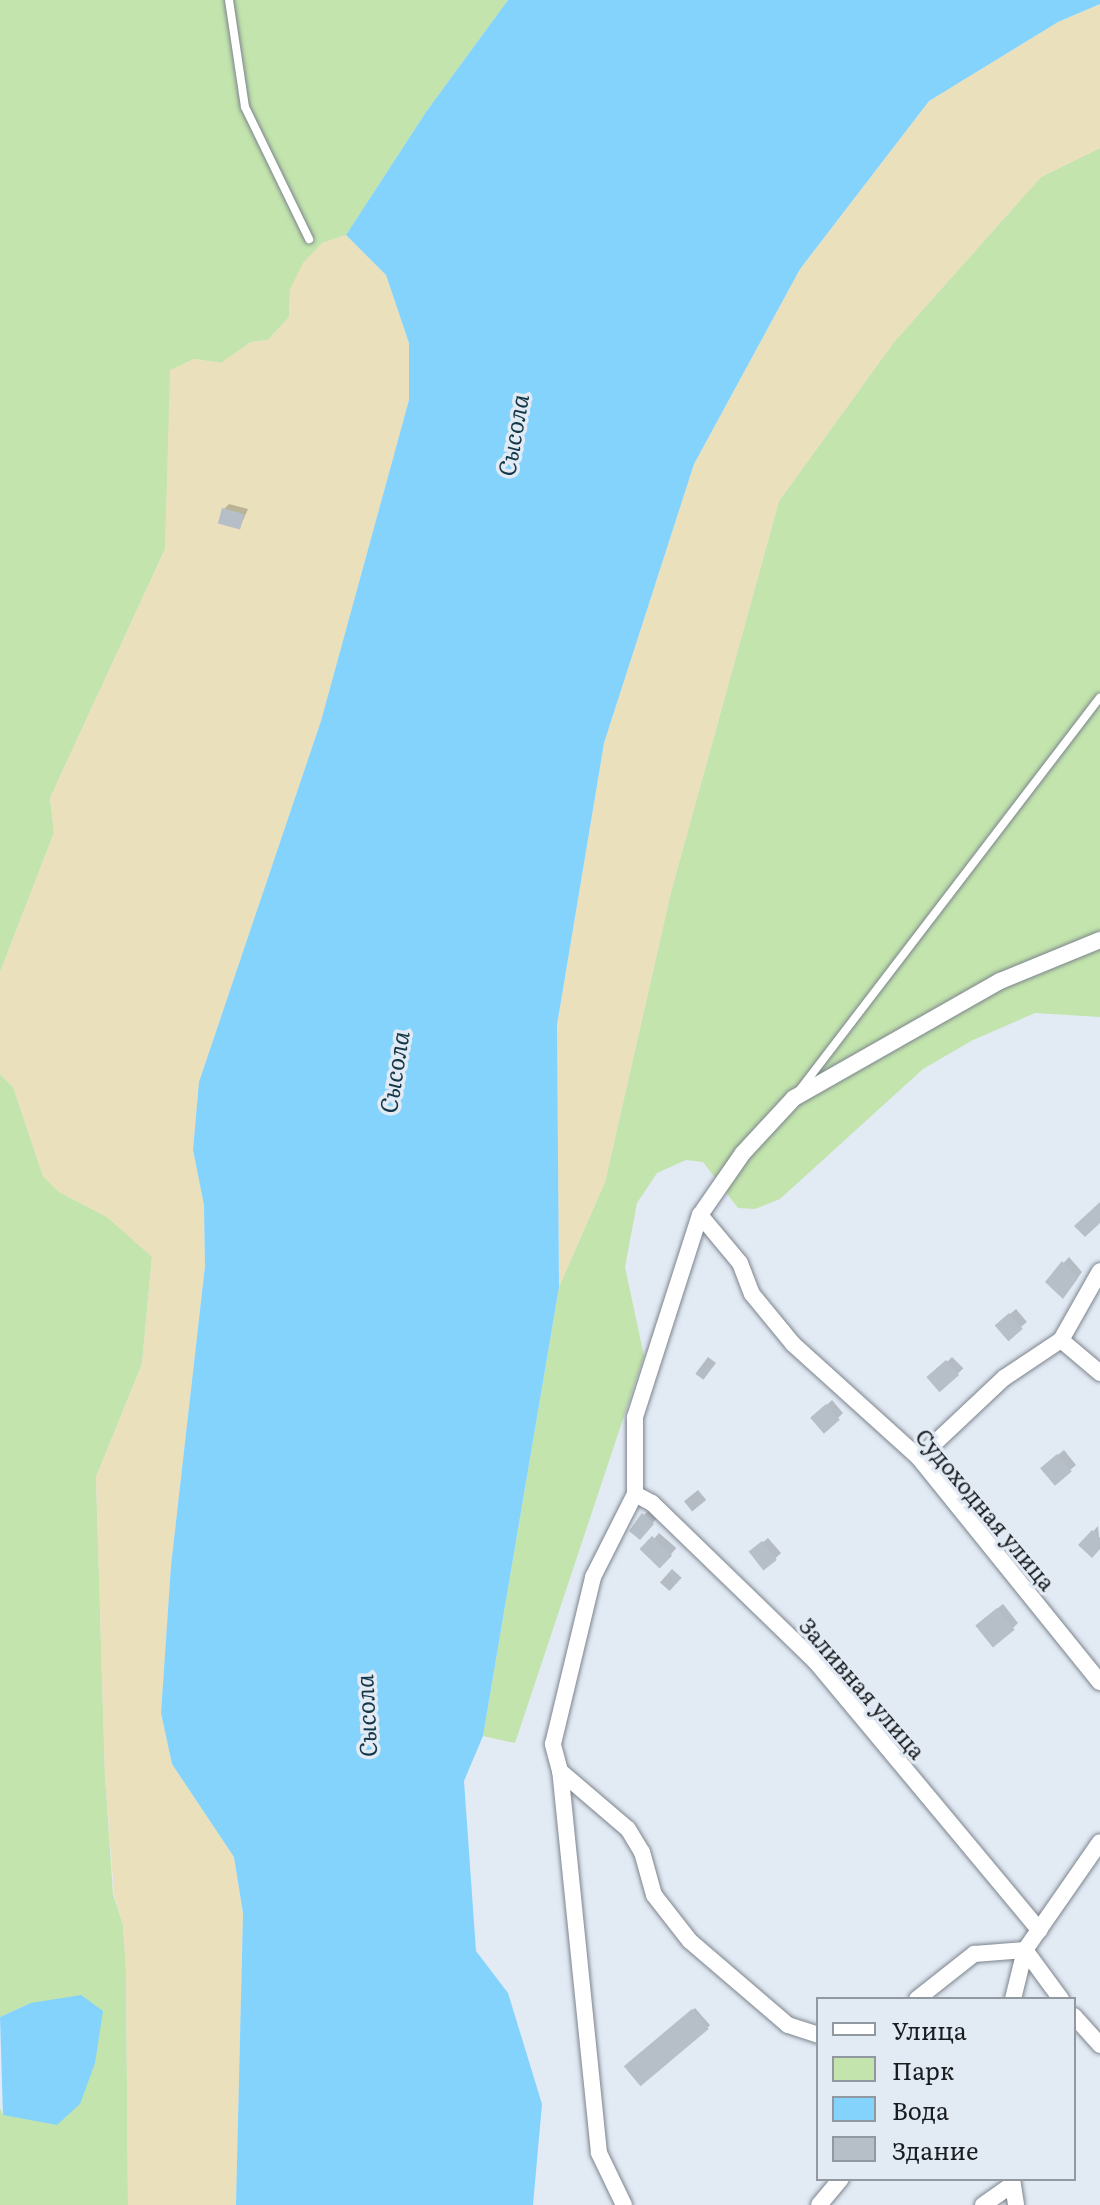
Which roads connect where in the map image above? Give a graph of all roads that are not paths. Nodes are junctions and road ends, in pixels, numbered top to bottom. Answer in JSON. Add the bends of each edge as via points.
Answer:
{"nodes":[{"id":1,"x":229,"y":0,"type":"edge"},
{"id":2,"x":309,"y":239,"type":"dead end"},
{"id":3,"x":1100,"y":698,"type":"edge"},
{"id":4,"x":1100,"y":940,"type":"edge"},
{"id":5,"x":794,"y":1098,"type":"junction"},
{"id":6,"x":700,"y":1215,"type":"junction"},
{"id":7,"x":1100,"y":1271,"type":"edge"},
{"id":8,"x":1061,"y":1340,"type":"junction"},
{"id":9,"x":1100,"y":1373,"type":"edge"},
{"id":10,"x":919,"y":1458,"type":"junction"},
{"id":11,"x":635,"y":1494,"type":"junction"},
{"id":12,"x":1100,"y":1682,"type":"edge"},
{"id":13,"x":560,"y":1771,"type":"junction"},
{"id":14,"x":1100,"y":1842,"type":"edge"},
{"id":15,"x":1039,"y":1930,"type":"junction"},
{"id":16,"x":1025,"y":1950,"type":"junction"},
{"id":17,"x":920,"y":1997,"type":"edge"},
{"id":18,"x":1013,"y":1997,"type":"edge"},
{"id":19,"x":1060,"y":1997,"type":"edge"},
{"id":20,"x":1076,"y":2018,"type":"edge"},
{"id":21,"x":816,"y":2034,"type":"edge"},
{"id":22,"x":1100,"y":2045,"type":"edge"},
{"id":23,"x":839,"y":2181,"type":"edge"},
{"id":24,"x":1012,"y":2182,"type":"edge"},
{"id":25,"x":624,"y":2205,"type":"edge"},
{"id":26,"x":819,"y":2205,"type":"edge"},
{"id":27,"x":983,"y":2205,"type":"edge"},
{"id":28,"x":1016,"y":2205,"type":"edge"}],
"edges":[{"from":1,"to":2,"type":"lane","via":[[245,107]]},
{"from":3,"to":5,"type":"lane"},
{"from":4,"to":5,"type":"street","via":[[1000,981]]},
{"from":5,"to":6,"type":"street","via":[[743,1153]]},
{"from":6,"to":10,"type":"street","name":"Судоходная улица","via":[[740,1263],[752,1294],[793,1344]]},
{"from":6,"to":11,"type":"street","via":[[635,1417]]},
{"from":7,"to":8,"type":"street"},
{"from":8,"to":9,"type":"street"},
{"from":8,"to":10,"type":"street","via":[[1004,1378]]},
{"from":10,"to":12,"type":"street","name":"Судоходная улица"},
{"from":11,"to":13,"type":"street","via":[[593,1577],[553,1744]]},
{"from":11,"to":15,"type":"street","name":"Заливная улица","via":[[652,1503],[816,1662]]},
{"from":13,"to":21,"type":"street","via":[[628,1829],[642,1852],[654,1895],[690,1941],[788,2025]]},
{"from":13,"to":25,"type":"street","via":[[599,2153]]},
{"from":14,"to":15,"type":"street"},
{"from":15,"to":16,"type":"street"},
{"from":16,"to":17,"type":"street","via":[[974,1954]]},
{"from":16,"to":18,"type":"street"},
{"from":16,"to":19,"type":"street"},
{"from":20,"to":22,"type":"street"},
{"from":23,"to":26,"type":"street"},
{"from":24,"to":27,"type":"street"},
{"from":24,"to":28,"type":"street"}]}
